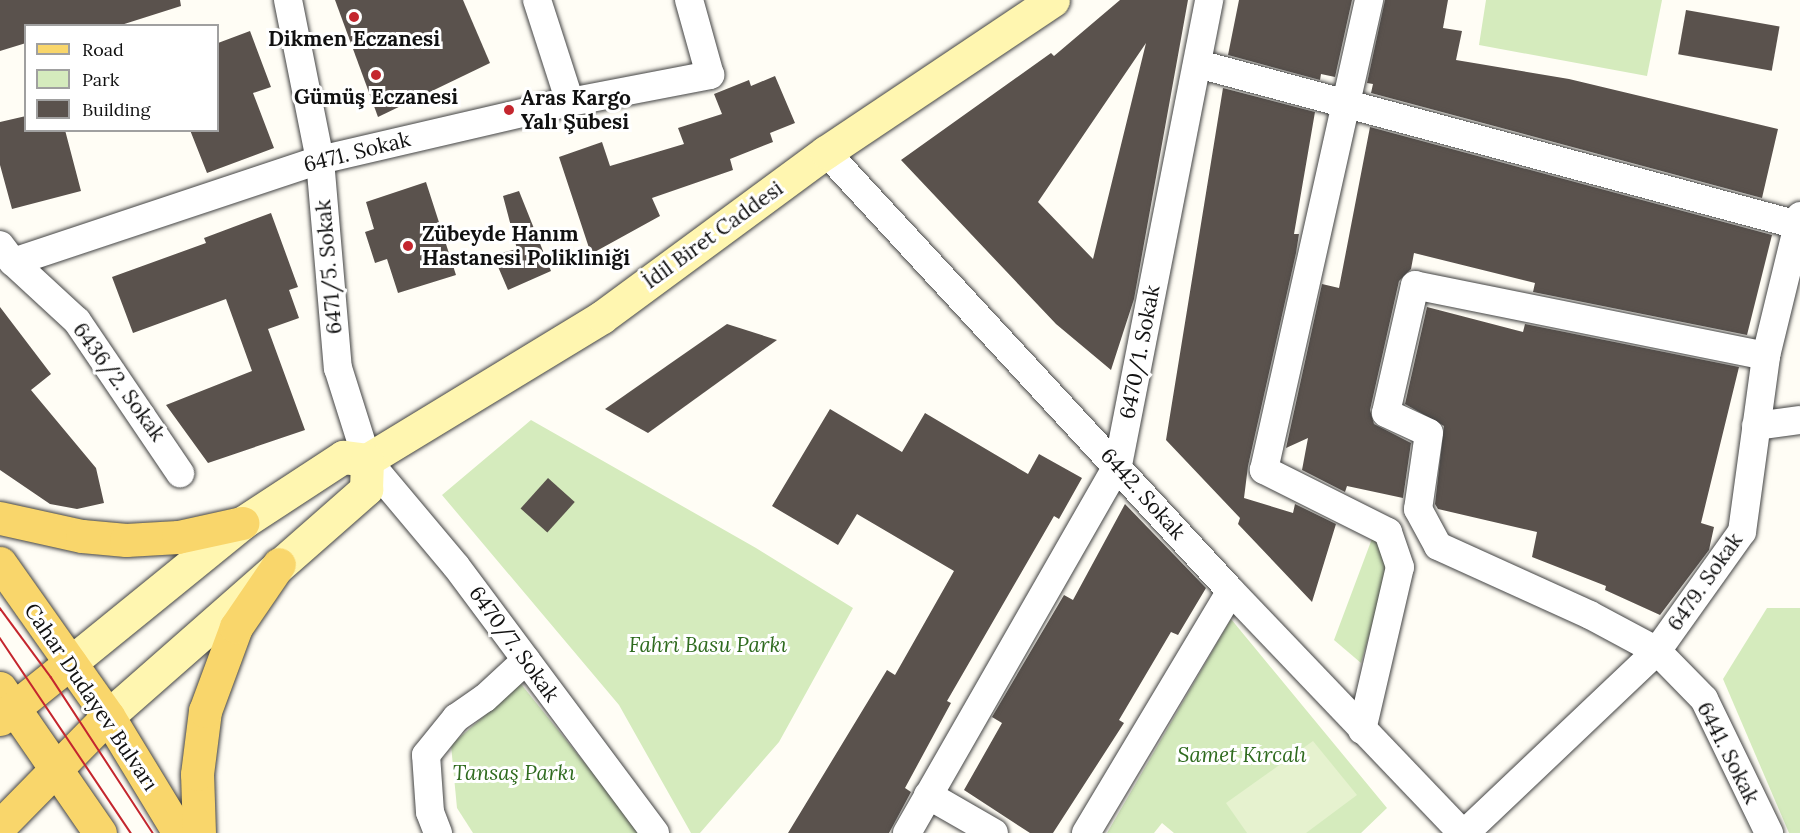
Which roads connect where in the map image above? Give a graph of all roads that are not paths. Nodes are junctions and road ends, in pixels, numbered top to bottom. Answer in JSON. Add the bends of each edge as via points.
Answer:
{"nodes":[{"id":1,"x":288,"y":0,"type":"edge"},
{"id":2,"x":537,"y":0,"type":"edge"},
{"id":3,"x":689,"y":0,"type":"edge"},
{"id":4,"x":1053,"y":0,"type":"edge"},
{"id":5,"x":1209,"y":0,"type":"edge"},
{"id":6,"x":1369,"y":0,"type":"edge"},
{"id":7,"x":1198,"y":64,"type":"junction"},
{"id":8,"x":570,"y":102,"type":"junction"},
{"id":9,"x":1345,"y":106,"type":"junction"},
{"id":10,"x":826,"y":152,"type":"junction"},
{"id":11,"x":320,"y":159,"type":"junction"},
{"id":12,"x":1799,"y":220,"type":"edge"},
{"id":13,"x":6,"y":254,"type":"edge"},
{"id":14,"x":1766,"y":356,"type":"junction"},
{"id":15,"x":1800,"y":420,"type":"edge"},
{"id":16,"x":1756,"y":426,"type":"junction"},
{"id":17,"x":367,"y":460,"type":"junction"},
{"id":18,"x":1118,"y":465,"type":"junction"},
{"id":19,"x":180,"y":473,"type":"dead end"},
{"id":20,"x":0,"y":518,"type":"edge"},
{"id":21,"x":242,"y":523,"type":"junction"},
{"id":22,"x":0,"y":563,"type":"edge"},
{"id":23,"x":279,"y":564,"type":"junction"},
{"id":24,"x":1231,"y":591,"type":"junction"},
{"id":25,"x":1657,"y":651,"type":"junction"},
{"id":26,"x":526,"y":660,"type":"junction"},
{"id":27,"x":70,"y":663,"type":"junction"},
{"id":28,"x":4,"y":705,"type":"edge"},
{"id":29,"x":108,"y":716,"type":"junction"},
{"id":30,"x":1362,"y":730,"type":"junction"},
{"id":31,"x":56,"y":767,"type":"junction"},
{"id":32,"x":928,"y":795,"type":"junction"},
{"id":33,"x":0,"y":826,"type":"edge"},
{"id":34,"x":100,"y":833,"type":"edge"},
{"id":35,"x":179,"y":833,"type":"edge"},
{"id":36,"x":199,"y":833,"type":"edge"},
{"id":37,"x":438,"y":833,"type":"edge"},
{"id":38,"x":655,"y":833,"type":"edge"},
{"id":39,"x":907,"y":833,"type":"edge"},
{"id":40,"x":994,"y":833,"type":"edge"},
{"id":41,"x":1086,"y":833,"type":"edge"},
{"id":42,"x":1464,"y":833,"type":"edge"},
{"id":43,"x":1769,"y":833,"type":"edge"}],
"edges":[{"from":1,"to":11,"type":"street","name":"6471/5. Sokak"},
{"from":2,"to":8,"type":"street"},
{"from":3,"to":8,"type":"street","name":"6471. Sokak","via":[[710,75]]},
{"from":4,"to":10,"type":"street","name":"İdil Biret Caddesi"},
{"from":5,"to":7,"type":"street","name":"6470/1. Sokak"},
{"from":6,"to":9,"type":"street"},
{"from":7,"to":9,"type":"street"},
{"from":7,"to":18,"type":"street","name":"6470/1. Sokak"},
{"from":8,"to":11,"type":"street","name":"6471. Sokak"},
{"from":9,"to":12,"type":"street"},
{"from":9,"to":30,"type":"street","via":[[1264,470],[1388,532],[1400,567]]},
{"from":10,"to":17,"type":"street","name":"İdil Biret Caddesi","via":[[602,317]]},
{"from":10,"to":18,"type":"street","name":"6442. Sokak"},
{"from":11,"to":13,"type":"street","name":"6471. Sokak"},
{"from":11,"to":17,"type":"street","name":"6471/5. Sokak","via":[[338,368]]},
{"from":12,"to":14,"type":"street","name":"6479. Sokak"},
{"from":13,"to":19,"type":"street","name":"6436/2. Sokak","via":[[77,321]]},
{"from":14,"to":16,"type":"street","name":"6479. Sokak"},
{"from":14,"to":25,"type":"street","name":"6441. Sokak","via":[[1415,285],[1386,413],[1429,433],[1419,509],[1438,546],[1590,615]]},
{"from":15,"to":16,"type":"street"},
{"from":16,"to":25,"type":"street","name":"6479. Sokak","via":[[1742,532]]},
{"from":17,"to":21,"type":"street","via":[[343,457]]},
{"from":17,"to":23,"type":"street","via":[[366,489]]},
{"from":17,"to":26,"type":"street","name":"6470/7. Sokak","via":[[456,566]]},
{"from":18,"to":24,"type":"street","name":"6442. Sokak"},
{"from":18,"to":32,"type":"street","name":"6470/1. Sokak"},
{"from":20,"to":21,"type":"main road","via":[[82,536],[126,540],[178,537]]},
{"from":21,"to":27,"type":"street"},
{"from":22,"to":27,"type":"main road","name":"Cahar Dudayev Bulvarı"},
{"from":23,"to":29,"type":"street"},
{"from":23,"to":36,"type":"main road","via":[[236,627],[205,711],[197,774]]},
{"from":24,"to":30,"type":"street","name":"6442. Sokak"},
{"from":24,"to":41,"type":"street"},
{"from":25,"to":42,"type":"street","name":"6479. Sokak"},
{"from":25,"to":43,"type":"street","name":"6441. Sokak","via":[[1704,699]]},
{"from":26,"to":37,"type":"street","via":[[485,698],[456,718],[426,755],[430,812]]},
{"from":26,"to":38,"type":"street","name":"6470/7. Sokak"},
{"from":27,"to":28,"type":"main road"},
{"from":27,"to":29,"type":"main road","name":"Cahar Dudayev Bulvarı"},
{"from":28,"to":31,"type":"main road"},
{"from":29,"to":31,"type":"main road"},
{"from":29,"to":35,"type":"main road","name":"Cahar Dudayev Bulvarı"},
{"from":30,"to":42,"type":"street","name":"6442. Sokak"},
{"from":31,"to":33,"type":"main road"},
{"from":31,"to":34,"type":"main road"},
{"from":32,"to":39,"type":"street","name":"6470/1. Sokak"},
{"from":32,"to":40,"type":"street"}]}
